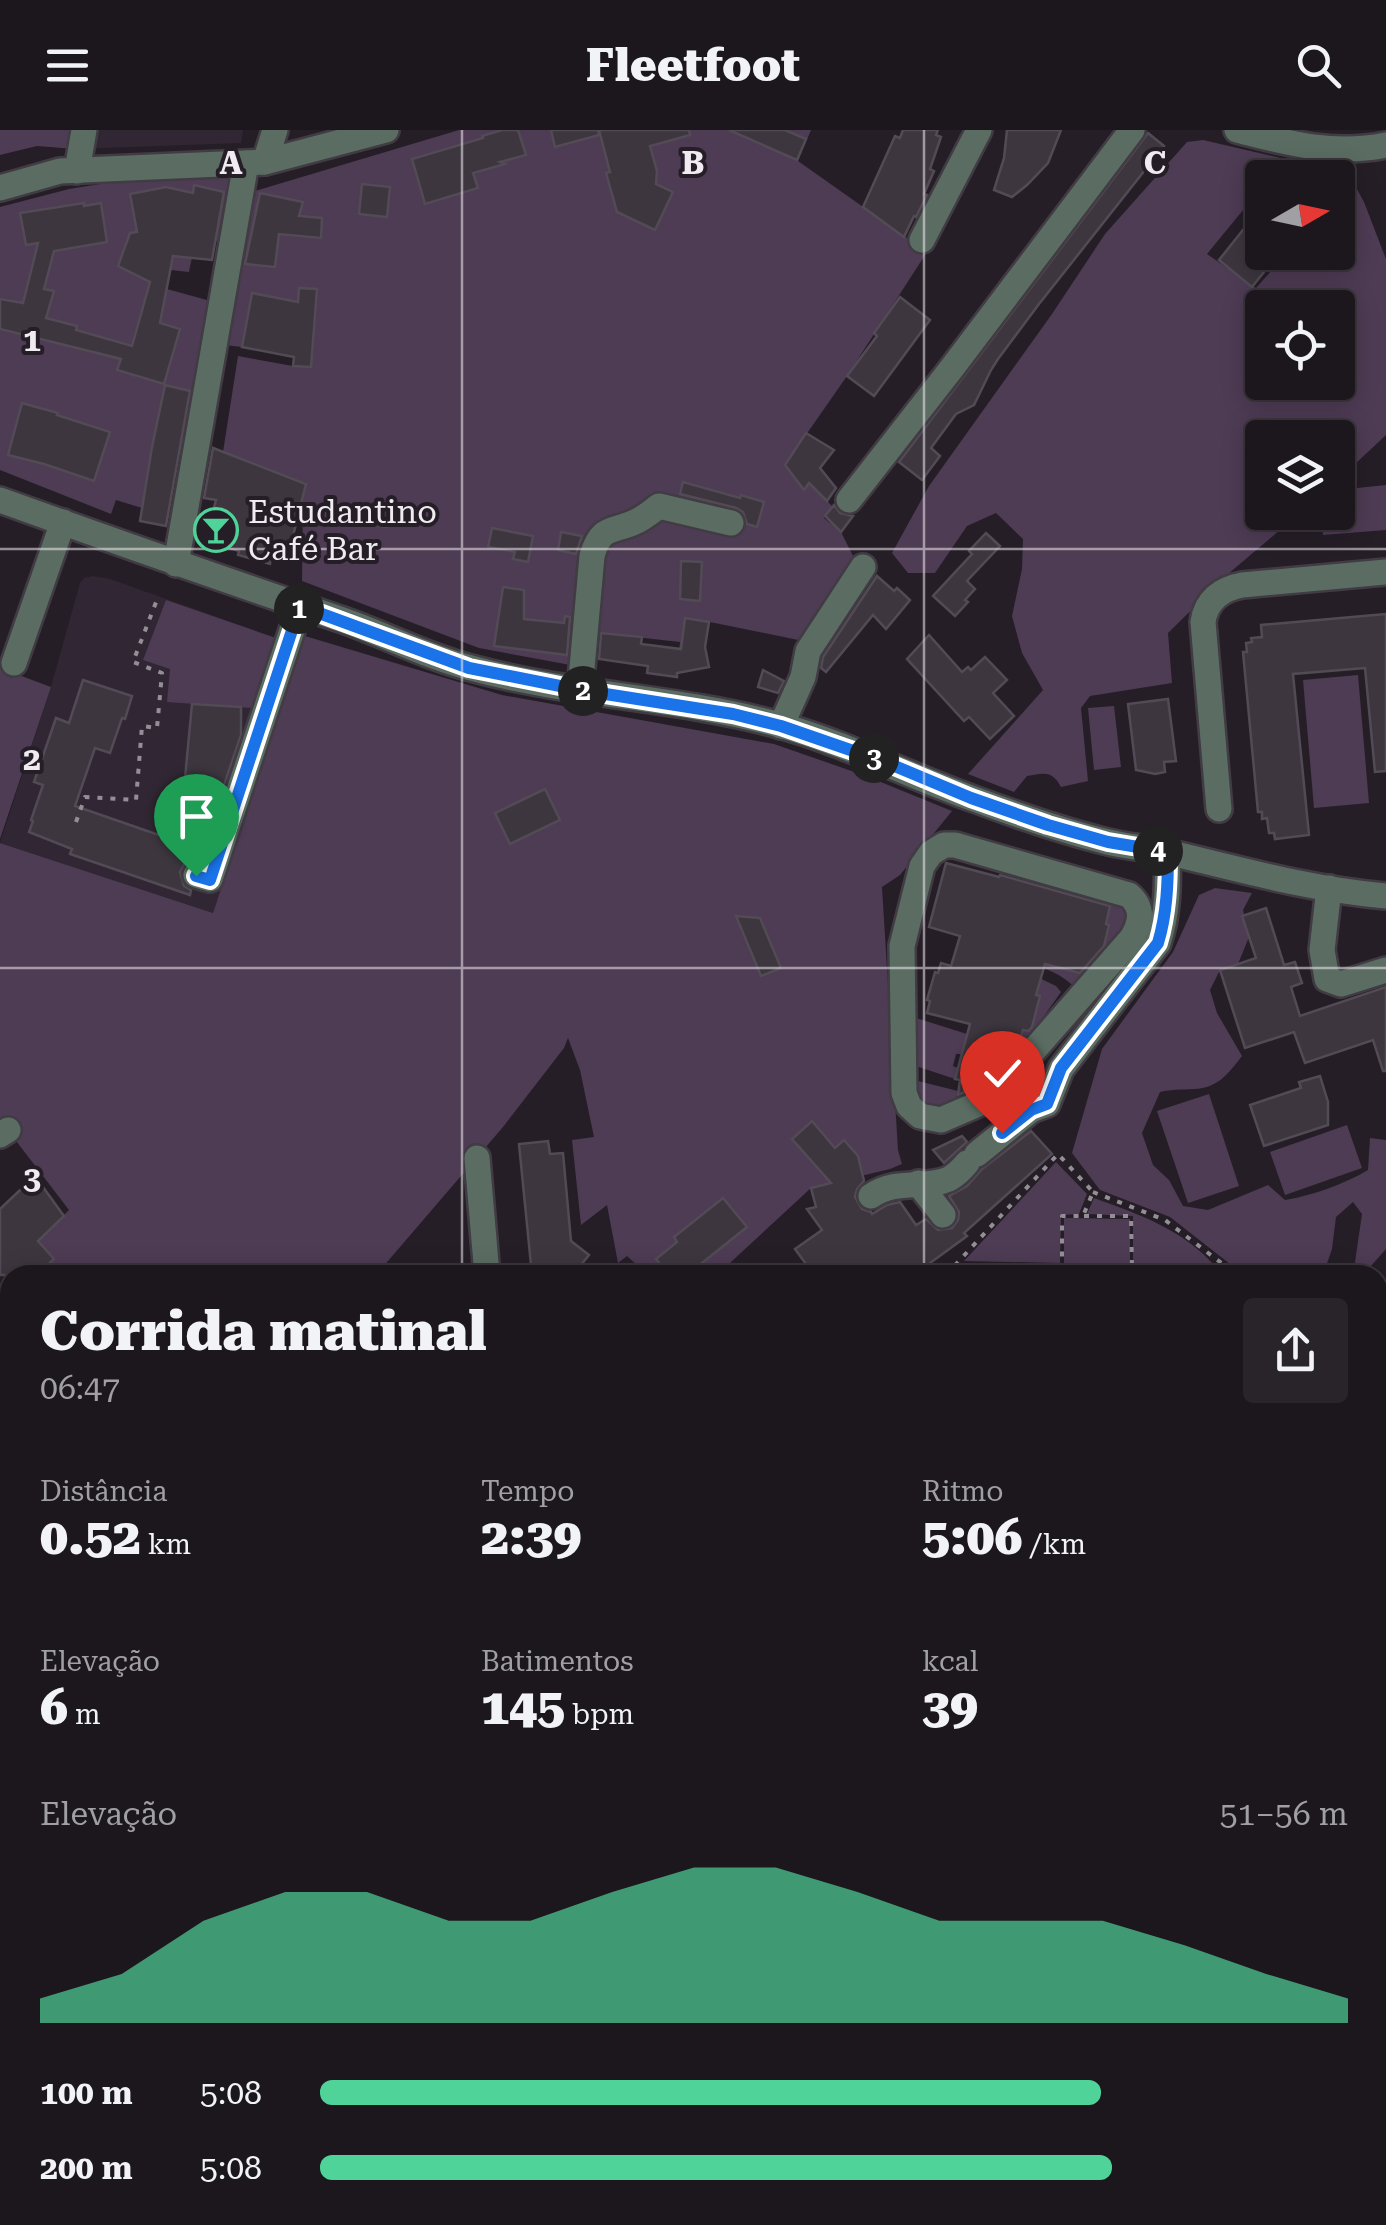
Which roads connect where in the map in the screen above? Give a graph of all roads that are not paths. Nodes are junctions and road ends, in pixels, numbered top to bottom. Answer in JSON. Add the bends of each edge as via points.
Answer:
{"nodes":[{"id":1,"x":84,"y":130,"type":"edge"},
{"id":2,"x":275,"y":130,"type":"edge"},
{"id":3,"x":386,"y":130,"type":"edge"},
{"id":4,"x":962,"y":130,"type":"edge"},
{"id":5,"x":979,"y":130,"type":"edge"},
{"id":6,"x":1132,"y":130,"type":"edge"},
{"id":7,"x":1237,"y":130,"type":"edge"},
{"id":8,"x":1386,"y":145,"type":"edge"},
{"id":9,"x":256,"y":163,"type":"junction"},
{"id":10,"x":76,"y":170,"type":"junction"},
{"id":11,"x":956,"y":173,"type":"junction"},
{"id":12,"x":0,"y":188,"type":"edge"},
{"id":13,"x":922,"y":240,"type":"dead end"},
{"id":14,"x":0,"y":500,"type":"edge"},
{"id":15,"x":848,"y":500,"type":"dead end"},
{"id":16,"x":62,"y":522,"type":"junction"},
{"id":17,"x":731,"y":522,"type":"dead end"},
{"id":18,"x":176,"y":564,"type":"junction"},
{"id":19,"x":863,"y":567,"type":"dead end"},
{"id":20,"x":1386,"y":572,"type":"edge"},
{"id":21,"x":300,"y":606,"type":"junction"},
{"id":22,"x":14,"y":663,"type":"dead end"},
{"id":23,"x":580,"y":690,"type":"junction"},
{"id":24,"x":781,"y":726,"type":"junction"},
{"id":25,"x":1219,"y":809,"type":"dead end"},
{"id":26,"x":1168,"y":852,"type":"junction"},
{"id":27,"x":196,"y":876,"type":"dead end"},
{"id":28,"x":1329,"y":888,"type":"junction"},
{"id":29,"x":1386,"y":896,"type":"edge"},
{"id":30,"x":1386,"y":970,"type":"edge"},
{"id":31,"x":1030,"y":1053,"type":"junction"},
{"id":32,"x":1061,"y":1068,"type":"junction"},
{"id":33,"x":477,"y":1158,"type":"dead end"},
{"id":34,"x":918,"y":1184,"type":"junction"},
{"id":35,"x":871,"y":1196,"type":"dead end"},
{"id":36,"x":943,"y":1215,"type":"dead end"},
{"id":37,"x":486,"y":1265,"type":"edge"}],
"edges":[{"from":1,"to":10,"type":"street"},
{"from":2,"to":9,"type":"street"},
{"from":3,"to":9,"type":"street"},
{"from":4,"to":11,"type":"street"},
{"from":5,"to":11,"type":"street"},
{"from":6,"to":15,"type":"street"},
{"from":7,"to":8,"type":"street","via":[[1332,150]]},
{"from":9,"to":10,"type":"street"},
{"from":9,"to":18,"type":"street"},
{"from":10,"to":12,"type":"street"},
{"from":11,"to":13,"type":"street"},
{"from":14,"to":16,"type":"street"},
{"from":16,"to":18,"type":"street"},
{"from":16,"to":22,"type":"street"},
{"from":17,"to":23,"type":"street","via":[[659,506],[602,534],[592,556]]},
{"from":18,"to":21,"type":"street"},
{"from":19,"to":24,"type":"street","via":[[808,650]]},
{"from":20,"to":25,"type":"street","via":[[1242,585],[1210,602],[1203,616]]},
{"from":21,"to":23,"type":"street","via":[[469,668]]},
{"from":21,"to":27,"type":"street","via":[[210,880]]},
{"from":23,"to":24,"type":"street"},
{"from":24,"to":26,"type":"street","via":[[1048,825]]},
{"from":26,"to":28,"type":"street"},
{"from":26,"to":32,"type":"street","via":[[1158,943]]},
{"from":28,"to":29,"type":"street"},
{"from":28,"to":30,"type":"street","via":[[1322,950],[1327,979],[1341,984]]},
{"from":31,"to":31,"type":"street","via":[[1132,938],[1139,907],[1130,895],[955,844],[940,847],[922,866],[902,946],[906,1100],[920,1116],[947,1119],[992,1098]]},
{"from":31,"to":32,"type":"street"},
{"from":32,"to":34,"type":"street","via":[[1047,1104],[946,1180]]},
{"from":33,"to":37,"type":"street"},
{"from":34,"to":35,"type":"street"},
{"from":34,"to":36,"type":"street"}]}
